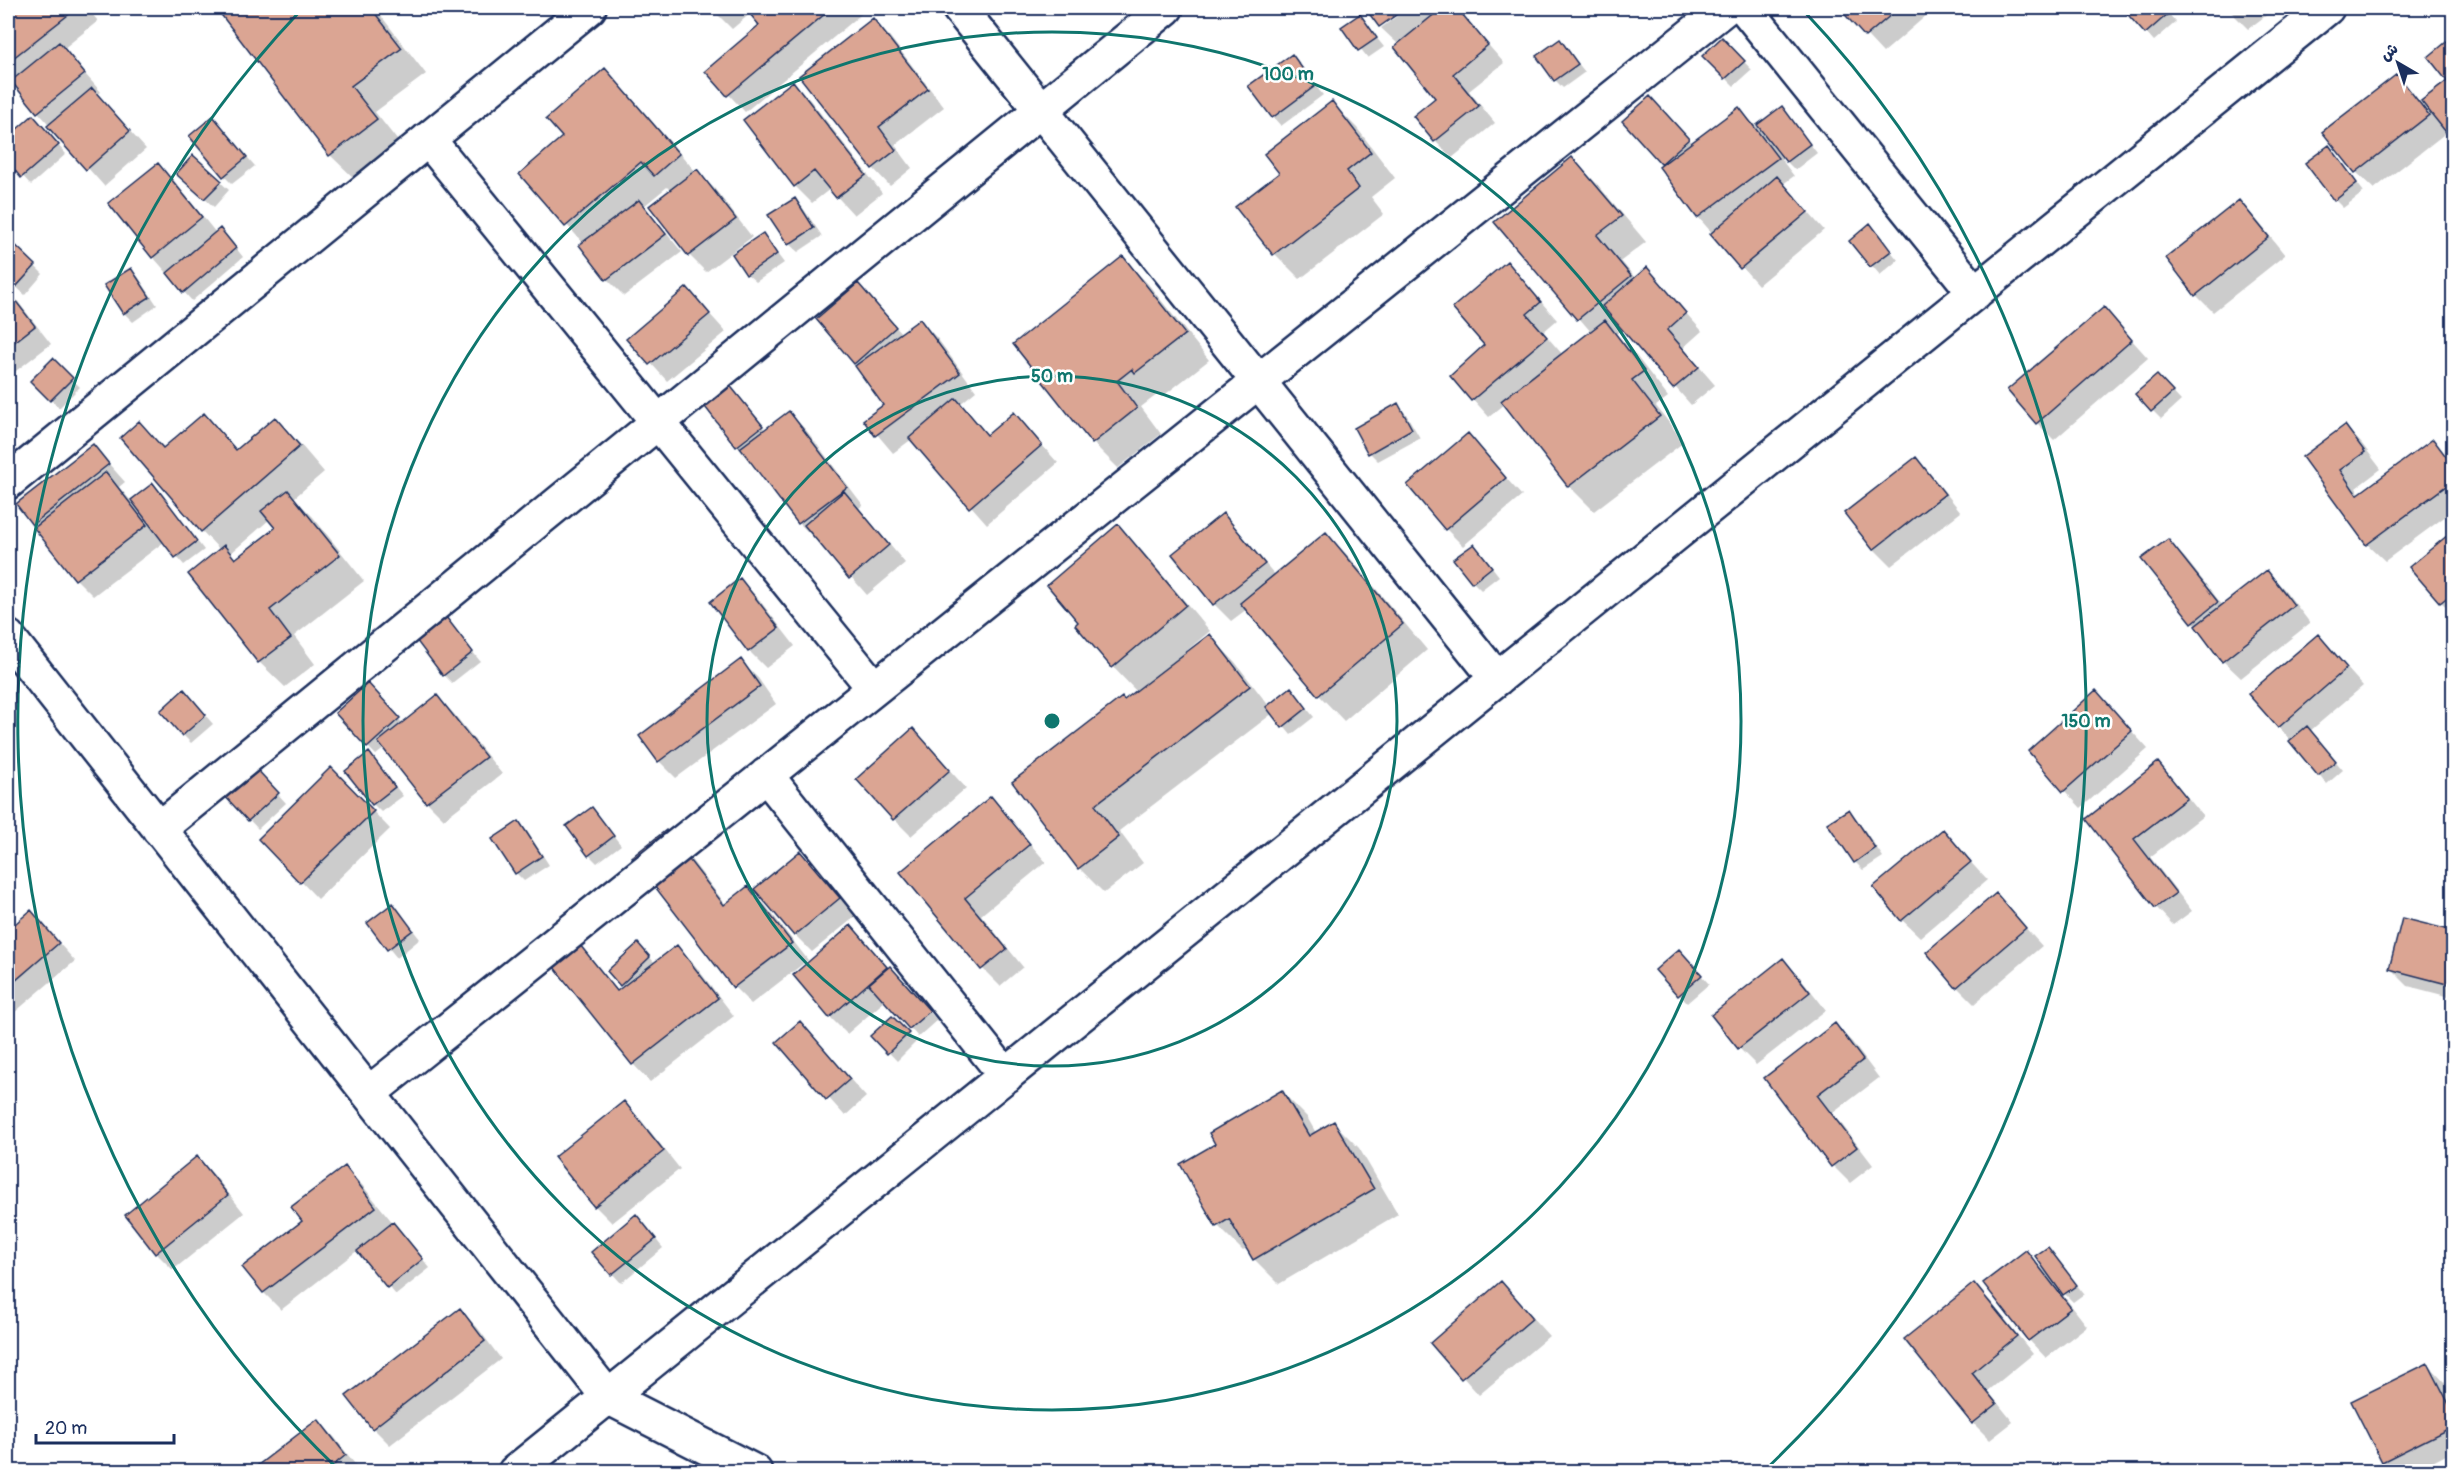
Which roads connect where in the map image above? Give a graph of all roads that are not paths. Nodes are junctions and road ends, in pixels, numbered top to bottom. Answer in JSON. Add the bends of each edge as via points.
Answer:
{"nodes":[{"id":1,"x":589,"y":8,"type":"edge"},
{"id":2,"x":959,"y":8,"type":"edge"},
{"id":3,"x":1166,"y":8,"type":"edge"},
{"id":4,"x":1725,"y":8,"type":"edge"},
{"id":5,"x":1745,"y":8,"type":"edge"},
{"id":6,"x":2327,"y":8,"type":"edge"},
{"id":7,"x":1041,"y":110,"type":"junction"},
{"id":8,"x":428,"y":139,"type":"junction"},
{"id":9,"x":1975,"y":292,"type":"junction"},
{"id":10,"x":1258,"y":381,"type":"junction"},
{"id":11,"x":658,"y":422,"type":"junction"},
{"id":12,"x":8,"y":482,"type":"edge"},
{"id":13,"x":8,"y":637,"type":"edge"},
{"id":14,"x":1497,"y":680,"type":"junction"},
{"id":15,"x":874,"y":688,"type":"junction"},
{"id":16,"x":766,"y":775,"type":"junction"},
{"id":17,"x":159,"y":829,"type":"junction"},
{"id":18,"x":1006,"y":1076,"type":"junction"},
{"id":19,"x":369,"y":1093,"type":"junction"},
{"id":20,"x":608,"y":1397,"type":"junction"},
{"id":21,"x":515,"y":1472,"type":"edge"},
{"id":22,"x":755,"y":1472,"type":"edge"}],
"edges":[{"from":1,"to":8,"type":"street"},
{"from":2,"to":7,"type":"street"},
{"from":3,"to":7,"type":"street"},
{"from":4,"to":10,"type":"street"},
{"from":5,"to":9,"type":"street"},
{"from":6,"to":9,"type":"street"},
{"from":7,"to":10,"type":"street"},
{"from":7,"to":11,"type":"street"},
{"from":8,"to":11,"type":"street"},
{"from":8,"to":12,"type":"street"},
{"from":9,"to":14,"type":"street"},
{"from":10,"to":14,"type":"street"},
{"from":10,"to":15,"type":"street"},
{"from":11,"to":15,"type":"street"},
{"from":11,"to":17,"type":"street"},
{"from":13,"to":17,"type":"street"},
{"from":14,"to":18,"type":"street"},
{"from":15,"to":16,"type":"street"},
{"from":16,"to":18,"type":"street"},
{"from":16,"to":19,"type":"street"},
{"from":17,"to":19,"type":"street"},
{"from":18,"to":20,"type":"street"},
{"from":19,"to":20,"type":"street"},
{"from":20,"to":21,"type":"street"},
{"from":20,"to":22,"type":"street"}]}
